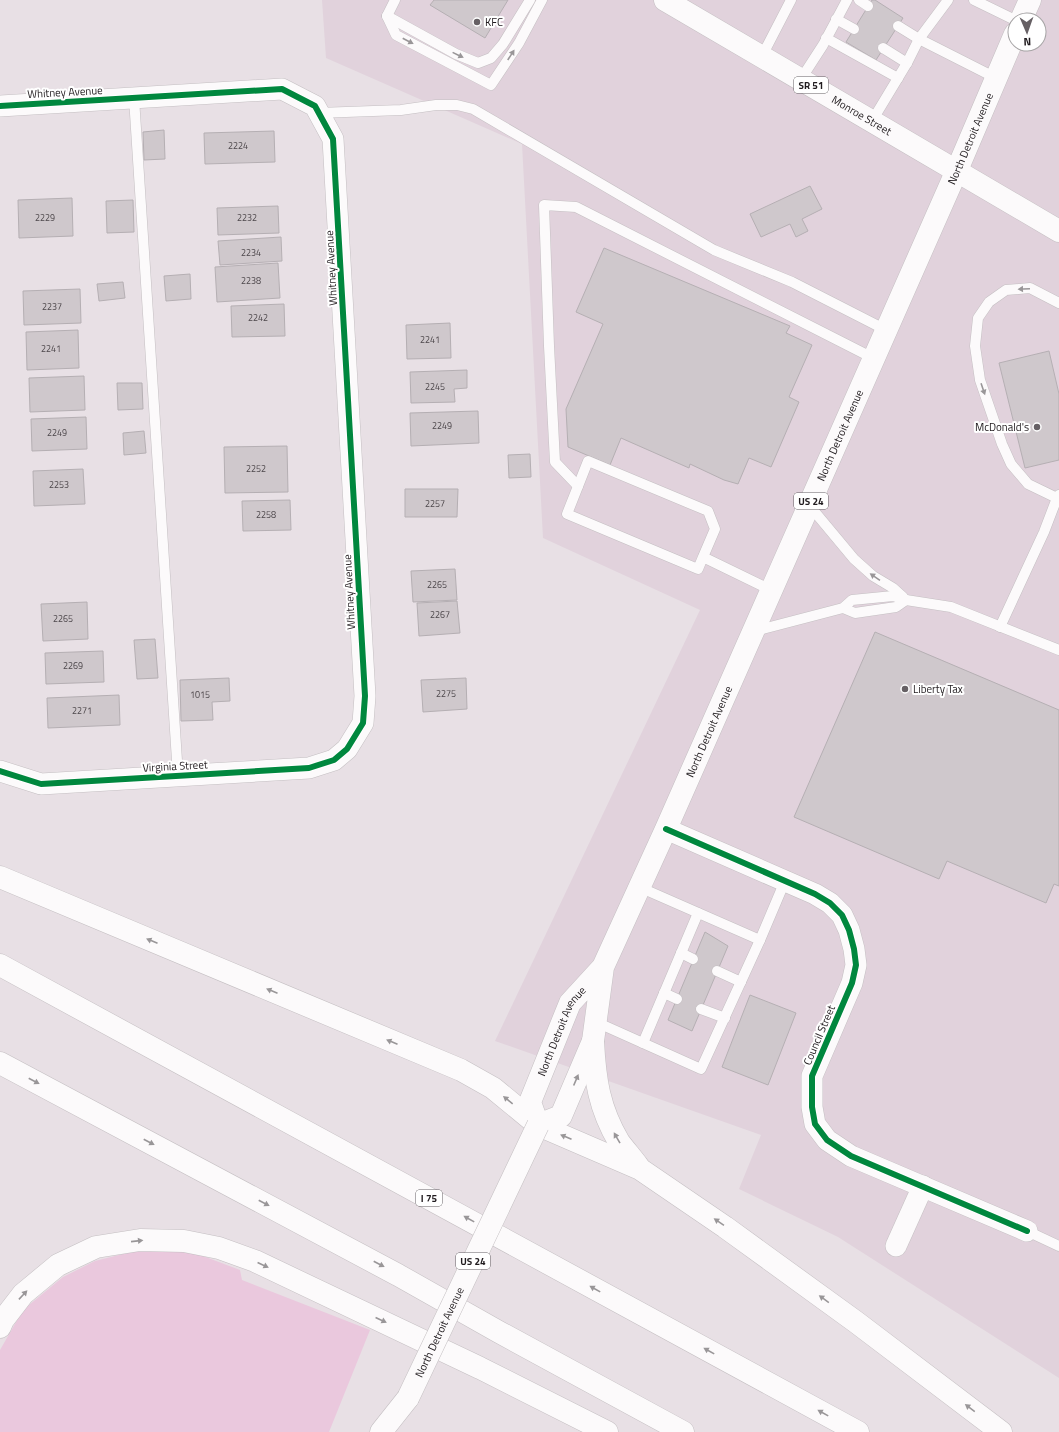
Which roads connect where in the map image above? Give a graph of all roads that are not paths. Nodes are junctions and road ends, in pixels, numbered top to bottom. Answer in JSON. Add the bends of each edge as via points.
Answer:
{"nodes":[{"id":1,"x":395,"y":0,"type":"edge"},
{"id":2,"x":530,"y":0,"type":"edge"},
{"id":3,"x":542,"y":0,"type":"edge"},
{"id":4,"x":665,"y":0,"type":"edge"},
{"id":5,"x":791,"y":0,"type":"edge"},
{"id":6,"x":847,"y":0,"type":"edge"},
{"id":7,"x":859,"y":0,"type":"edge"},
{"id":8,"x":948,"y":0,"type":"edge"},
{"id":9,"x":974,"y":0,"type":"edge"},
{"id":10,"x":1030,"y":0,"type":"edge"},
{"id":11,"x":868,"y":6,"type":"dead end"},
{"id":12,"x":1025,"y":12,"type":"edge"},
{"id":13,"x":387,"y":16,"type":"junction"},
{"id":14,"x":1007,"y":16,"type":"edge"},
{"id":15,"x":836,"y":19,"type":"junction"},
{"id":16,"x":898,"y":26,"type":"dead end"},
{"id":17,"x":854,"y":29,"type":"dead end"},
{"id":18,"x":826,"y":38,"type":"junction"},
{"id":19,"x":918,"y":39,"type":"junction"},
{"id":20,"x":883,"y":48,"type":"dead end"},
{"id":21,"x":1007,"y":52,"type":"edge"},
{"id":22,"x":762,"y":56,"type":"junction"},
{"id":23,"x":906,"y":63,"type":"junction"},
{"id":24,"x":898,"y":78,"type":"junction"},
{"id":25,"x":996,"y":78,"type":"junction"},
{"id":26,"x":801,"y":79,"type":"junction"},
{"id":27,"x":134,"y":98,"type":"junction"},
{"id":28,"x":0,"y":106,"type":"edge"},
{"id":29,"x":318,"y":113,"type":"junction"},
{"id":30,"x":872,"y":121,"type":"junction"},
{"id":31,"x":957,"y":170,"type":"junction"},
{"id":32,"x":1059,"y":231,"type":"edge"},
{"id":33,"x":1059,"y":303,"type":"edge"},
{"id":34,"x":886,"y":330,"type":"junction"},
{"id":35,"x":874,"y":358,"type":"junction"},
{"id":36,"x":578,"y":486,"type":"junction"},
{"id":37,"x":1058,"y":497,"type":"edge"},
{"id":38,"x":809,"y":505,"type":"junction"},
{"id":39,"x":703,"y":557,"type":"junction"},
{"id":40,"x":771,"y":590,"type":"junction"},
{"id":41,"x":906,"y":600,"type":"junction"},
{"id":42,"x":1000,"y":627,"type":"junction"},
{"id":43,"x":753,"y":632,"type":"junction"},
{"id":44,"x":1059,"y":650,"type":"edge"},
{"id":45,"x":347,"y":749,"type":"joint"},
{"id":46,"x":0,"y":771,"type":"edge"},
{"id":47,"x":178,"y":776,"type":"junction"},
{"id":48,"x":666,"y":829,"type":"junction"},
{"id":49,"x":0,"y":877,"type":"edge"},
{"id":50,"x":785,"y":881,"type":"junction"},
{"id":51,"x":639,"y":887,"type":"junction"},
{"id":52,"x":698,"y":913,"type":"junction"},
{"id":53,"x":760,"y":940,"type":"junction"},
{"id":54,"x":681,"y":953,"type":"junction"},
{"id":55,"x":694,"y":959,"type":"dead end"},
{"id":56,"x":0,"y":965,"type":"edge"},
{"id":57,"x":603,"y":966,"type":"junction"},
{"id":58,"x":717,"y":971,"type":"dead end"},
{"id":59,"x":741,"y":982,"type":"junction"},
{"id":60,"x":664,"y":993,"type":"junction"},
{"id":61,"x":676,"y":999,"type":"dead end"},
{"id":62,"x":701,"y":1009,"type":"dead end"},
{"id":63,"x":725,"y":1018,"type":"junction"},
{"id":64,"x":595,"y":1031,"type":"junction"},
{"id":65,"x":643,"y":1043,"type":"junction"},
{"id":66,"x":0,"y":1063,"type":"edge"},
{"id":67,"x":538,"y":1125,"type":"junction"},
{"id":68,"x":640,"y":1169,"type":"junction"},
{"id":69,"x":923,"y":1186,"type":"junction"},
{"id":70,"x":1027,"y":1231,"type":"joint"},
{"id":71,"x":896,"y":1246,"type":"dead end"},
{"id":72,"x":1059,"y":1246,"type":"edge"},
{"id":73,"x":0,"y":1326,"type":"edge"},
{"id":74,"x":408,"y":1398,"type":"junction"},
{"id":75,"x":381,"y":1432,"type":"edge"},
{"id":76,"x":394,"y":1432,"type":"edge"},
{"id":77,"x":607,"y":1432,"type":"edge"},
{"id":78,"x":683,"y":1432,"type":"edge"},
{"id":79,"x":858,"y":1432,"type":"edge"},
{"id":80,"x":1001,"y":1432,"type":"edge"}],
"edges":[{"from":1,"to":13,"type":"lane"},
{"from":13,"to":2,"type":"lane","one_way":true,"via":[[456,54],[478,63],[491,58],[503,44]]},
{"from":13,"to":3,"type":"lane","one_way":true,"via":[[396,35],[491,85],[519,43]]},
{"from":4,"to":22,"type":"main road","name":"Monroe Street","number":"SR 51"},
{"from":5,"to":22,"type":"lane"},
{"from":6,"to":15,"type":"lane"},
{"from":7,"to":11,"type":"lane"},
{"from":8,"to":19,"type":"lane"},
{"from":9,"to":14,"type":"lane"},
{"from":10,"to":12,"type":"main road"},
{"from":15,"to":17,"type":"lane"},
{"from":15,"to":18,"type":"lane"},
{"from":16,"to":19,"type":"lane"},
{"from":18,"to":24,"type":"lane"},
{"from":18,"to":26,"type":"lane"},
{"from":19,"to":23,"type":"lane"},
{"from":19,"to":25,"type":"lane"},
{"from":20,"to":23,"type":"lane"},
{"from":21,"to":25,"type":"main road","name":"North Detroit Avenue","number":"US 24"},
{"from":22,"to":26,"type":"main road","name":"Monroe Street","number":"SR 51"},
{"from":23,"to":24,"type":"lane"},
{"from":24,"to":30,"type":"lane"},
{"from":25,"to":31,"type":"main road","name":"North Detroit Avenue","number":"US 24"},
{"from":26,"to":30,"type":"main road","name":"Monroe Street","number":"SR 51"},
{"from":27,"to":28,"type":"street","name":"Whitney Avenue"},
{"from":27,"to":29,"type":"street","name":"Whitney Avenue","via":[[282,89],[314,106]]},
{"from":27,"to":47,"type":"lane"},
{"from":29,"to":34,"type":"lane","via":[[401,110],[436,105],[457,105],[474,109],[714,250],[792,282]]},
{"from":29,"to":45,"type":"street","name":"Whitney Avenue","via":[[333,139],[365,696],[363,723]]},
{"from":30,"to":31,"type":"main road","name":"Monroe Street","number":"SR 51"},
{"from":31,"to":32,"type":"main road","name":"Monroe Street","number":"SR 51"},
{"from":31,"to":34,"type":"main road","name":"North Detroit Avenue","number":"US 24"},
{"from":33,"to":37,"type":"lane","one_way":true,"via":[[1030,288],[1006,290],[989,302],[978,318],[975,346],[980,380],[1011,464],[1028,484]]},
{"from":34,"to":35,"type":"main road","name":"North Detroit Avenue","number":"US 24"},
{"from":35,"to":36,"type":"lane","via":[[576,207],[544,205],[555,462]]},
{"from":35,"to":38,"type":"main road","name":"North Detroit Avenue","number":"US 24"},
{"from":36,"to":39,"type":"lane","via":[[567,514],[698,568]]},
{"from":36,"to":39,"type":"lane","via":[[588,461],[708,511],[715,529]]},
{"from":37,"to":42,"type":"lane"},
{"from":38,"to":40,"type":"main road","name":"North Detroit Avenue","number":"US 24"},
{"from":41,"to":38,"type":"lane","one_way":true,"via":[[893,588],[872,576],[854,559]]},
{"from":39,"to":40,"type":"lane"},
{"from":40,"to":43,"type":"main road","name":"North Detroit Avenue","number":"US 24"},
{"from":41,"to":42,"type":"lane","via":[[951,607]]},
{"from":41,"to":43,"type":"lane","via":[[896,607],[855,613],[843,608]]},
{"from":42,"to":44,"type":"lane"},
{"from":43,"to":48,"type":"main road","name":"North Detroit Avenue","number":"US 24"},
{"from":45,"to":47,"type":"street","name":"Virginia Street","via":[[334,760],[309,768]]},
{"from":46,"to":47,"type":"street","name":"Virginia Street","via":[[41,784]]},
{"from":48,"to":50,"type":"street","name":"Council Street"},
{"from":48,"to":51,"type":"main road","name":"North Detroit Avenue","number":"US 24"},
{"from":67,"to":49,"type":"main road","one_way":true,"via":[[493,1088],[461,1070]]},
{"from":50,"to":53,"type":"lane"},
{"from":50,"to":69,"type":"street","name":"Council Street","via":[[815,894],[830,903],[842,915],[849,930],[856,965],[852,983],[812,1076],[815,1124],[827,1140],[851,1156]]},
{"from":51,"to":52,"type":"lane"},
{"from":51,"to":57,"type":"main road","name":"North Detroit Avenue","number":"US 24"},
{"from":52,"to":53,"type":"lane"},
{"from":52,"to":54,"type":"lane"},
{"from":53,"to":59,"type":"lane"},
{"from":54,"to":55,"type":"lane"},
{"from":54,"to":60,"type":"lane"},
{"from":79,"to":56,"type":"main road","number":"I 75","one_way":true},
{"from":57,"to":64,"type":"main road","name":"North Detroit Avenue","number":"US 24"},
{"from":57,"to":67,"type":"main road","name":"North Detroit Avenue","number":"US 24","via":[[570,1003],[530,1102]]},
{"from":58,"to":59,"type":"lane"},
{"from":59,"to":63,"type":"lane"},
{"from":60,"to":61,"type":"lane"},
{"from":60,"to":65,"type":"lane"},
{"from":62,"to":63,"type":"lane"},
{"from":63,"to":65,"type":"lane","via":[[701,1069]]},
{"from":64,"to":65,"type":"lane"},
{"from":67,"to":64,"type":"main road","name":"North Detroit Avenue","number":"US 24","one_way":true,"via":[[561,1116]]},
{"from":68,"to":64,"type":"main road","one_way":true,"via":[[620,1143],[603,1108],[595,1071]]},
{"from":66,"to":78,"type":"main road","one_way":true,"via":[[398,1275]]},
{"from":68,"to":67,"type":"main road","one_way":true},
{"from":67,"to":74,"type":"main road","name":"North Detroit Avenue","number":"US 24","bridge":true},
{"from":80,"to":68,"type":"main road","one_way":true,"via":[[856,1322]]},
{"from":69,"to":70,"type":"street","name":"Council Street"},
{"from":69,"to":71,"type":"street"},
{"from":70,"to":72,"type":"lane"},
{"from":73,"to":77,"type":"main road","one_way":true,"via":[[23,1294],[58,1265],[70,1259],[96,1247],[140,1240],[184,1241],[219,1248],[255,1261],[480,1368]]},
{"from":74,"to":75,"type":"main road"},
{"from":74,"to":76,"type":"main road","name":"North Detroit Avenue","number":"US 24"}]}
